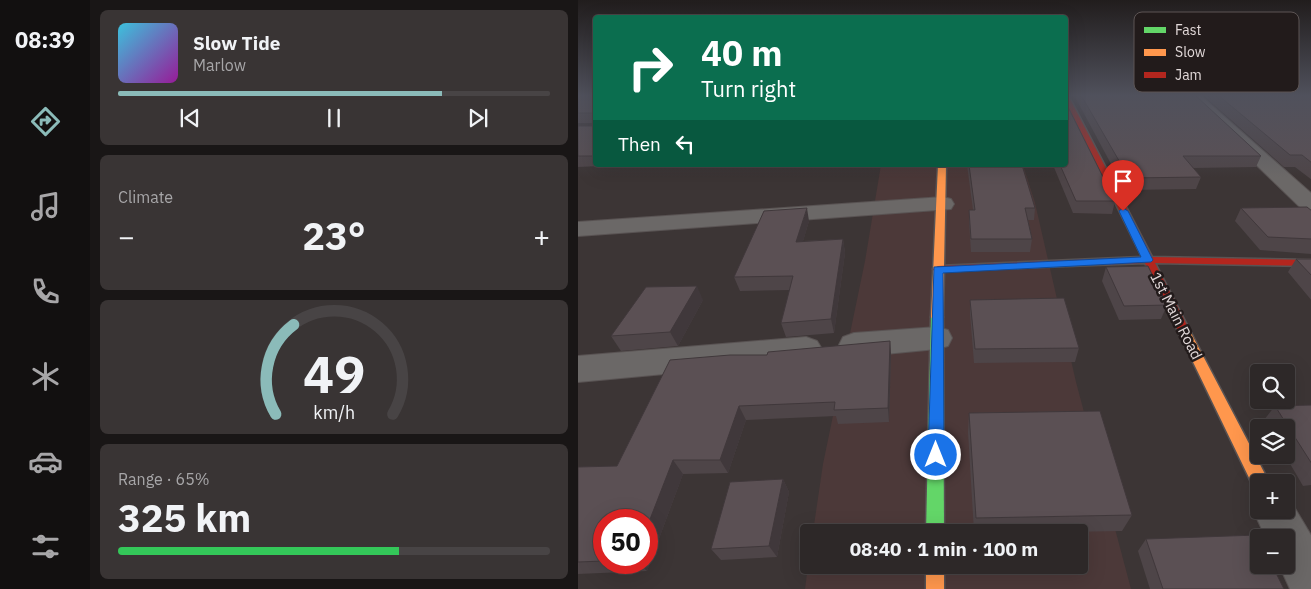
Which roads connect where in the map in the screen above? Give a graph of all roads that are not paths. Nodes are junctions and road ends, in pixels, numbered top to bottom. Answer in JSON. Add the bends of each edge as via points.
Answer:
{"nodes":[{"id":1,"x":1079,"y":122,"type":"edge"},
{"id":2,"x":1221,"y":122,"type":"edge"},
{"id":3,"x":942,"y":167,"type":"edge"},
{"id":4,"x":944,"y":204,"type":"junction"},
{"id":5,"x":1312,"y":206,"type":"edge"},
{"id":6,"x":578,"y":229,"type":"edge"},
{"id":7,"x":1148,"y":260,"type":"junction"},
{"id":8,"x":1312,"y":264,"type":"edge"},
{"id":9,"x":938,"y":270,"type":"junction"},
{"id":10,"x":937,"y":338,"type":"junction"},
{"id":11,"x":578,"y":368,"type":"edge"},
{"id":12,"x":1256,"y":474,"type":"edge"},
{"id":13,"x":1279,"y":519,"type":"edge"},
{"id":14,"x":935,"y":524,"type":"edge"},
{"id":15,"x":935,"y":574,"type":"edge"},
{"id":16,"x":1312,"y":584,"type":"edge"},
{"id":17,"x":935,"y":589,"type":"edge"}],
"edges":[{"from":1,"to":7,"type":"street","name":"1st Main Road"},
{"from":2,"to":5,"type":"street"},
{"from":3,"to":4,"type":"street"},
{"from":4,"to":6,"type":"street"},
{"from":4,"to":9,"type":"street"},
{"from":7,"to":8,"type":"street"},
{"from":7,"to":9,"type":"street"},
{"from":7,"to":12,"type":"street","name":"1st Main Road"},
{"from":9,"to":10,"type":"street"},
{"from":10,"to":11,"type":"street"},
{"from":10,"to":14,"type":"street"},
{"from":13,"to":16,"type":"street"},
{"from":15,"to":17,"type":"street"}]}
